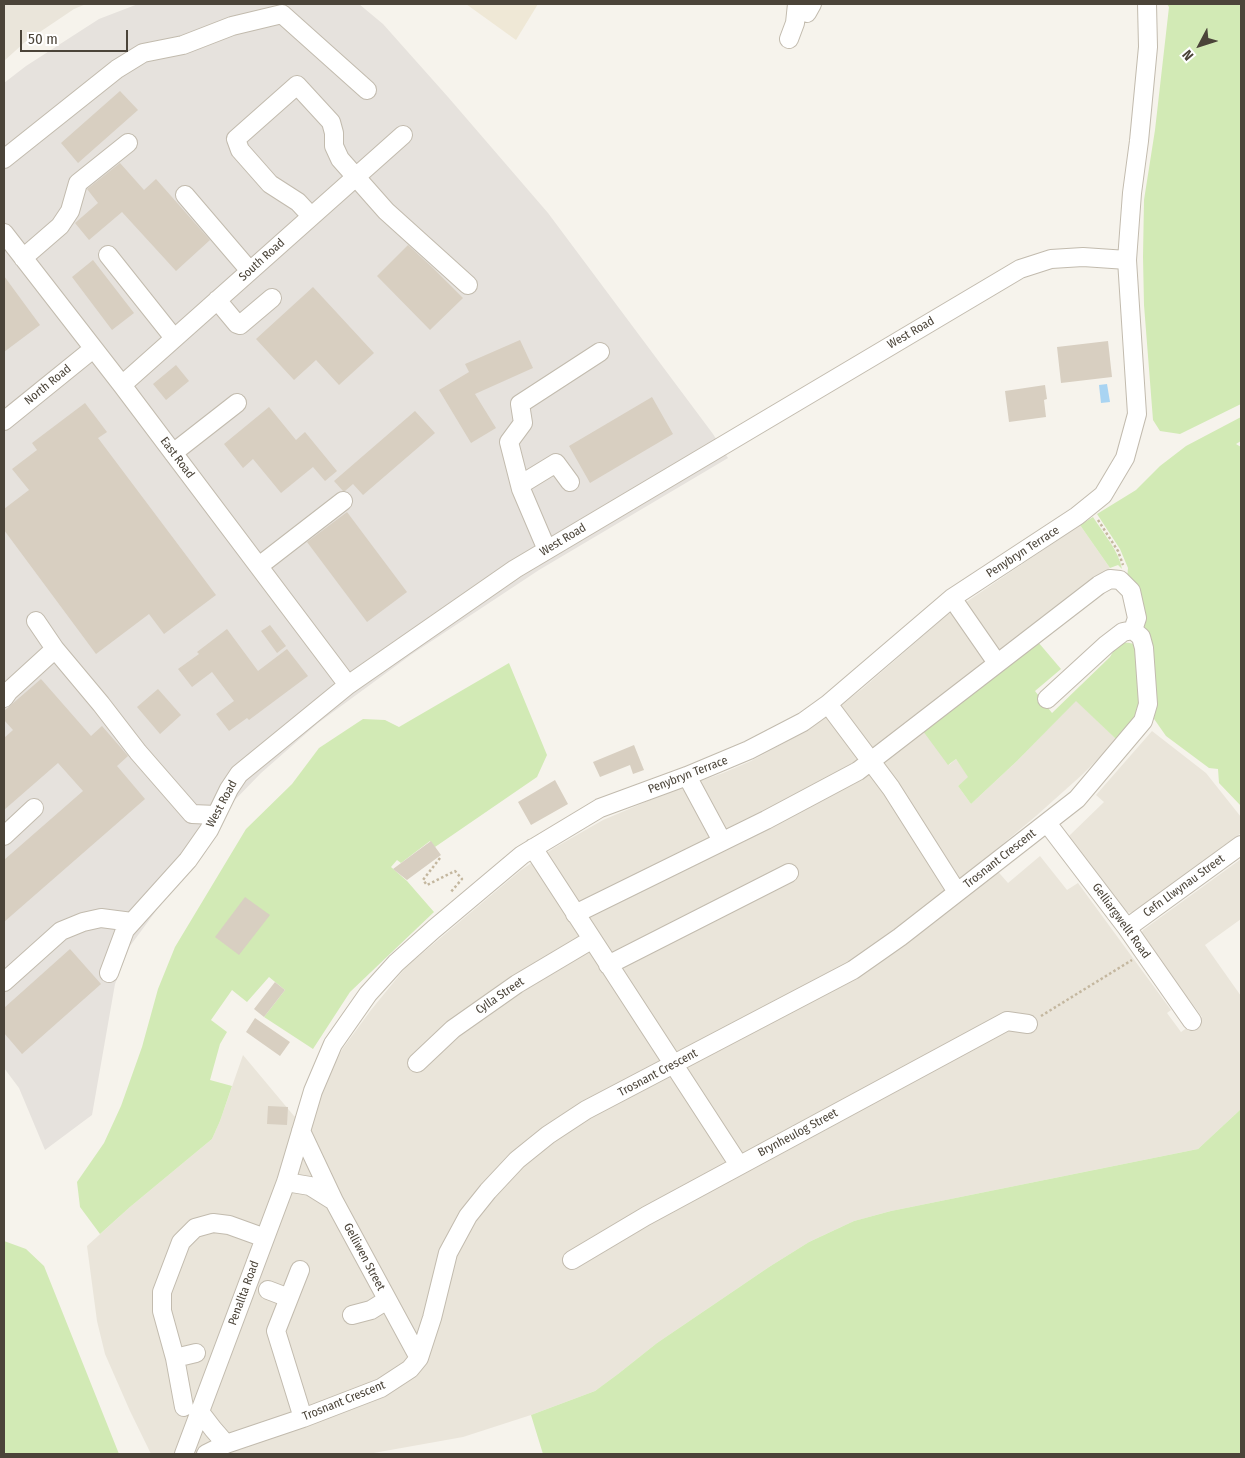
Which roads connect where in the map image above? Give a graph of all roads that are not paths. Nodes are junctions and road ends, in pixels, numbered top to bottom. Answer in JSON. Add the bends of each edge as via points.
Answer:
{"nodes":[{"id":1,"x":1147,"y":4,"type":"edge"},
{"id":2,"x":805,"y":7,"type":"edge"},
{"id":3,"x":789,"y":39,"type":"dead end"},
{"id":4,"x":366,"y":90,"type":"dead end"},
{"id":5,"x":403,"y":134,"type":"dead end"},
{"id":6,"x":128,"y":143,"type":"dead end"},
{"id":7,"x":4,"y":159,"type":"edge"},
{"id":8,"x":356,"y":176,"type":"junction"},
{"id":9,"x":185,"y":196,"type":"dead end"},
{"id":10,"x":311,"y":216,"type":"junction"},
{"id":11,"x":4,"y":233,"type":"edge"},
{"id":12,"x":108,"y":255,"type":"dead end"},
{"id":13,"x":22,"y":258,"type":"junction"},
{"id":14,"x":1127,"y":260,"type":"junction"},
{"id":15,"x":250,"y":271,"type":"junction"},
{"id":16,"x":468,"y":285,"type":"dead end"},
{"id":17,"x":272,"y":298,"type":"dead end"},
{"id":18,"x":216,"y":300,"type":"junction"},
{"id":19,"x":174,"y":338,"type":"junction"},
{"id":20,"x":93,"y":349,"type":"junction"},
{"id":21,"x":600,"y":352,"type":"dead end"},
{"id":22,"x":122,"y":385,"type":"junction"},
{"id":23,"x":237,"y":403,"type":"dead end"},
{"id":24,"x":4,"y":421,"type":"edge"},
{"id":25,"x":173,"y":453,"type":"junction"},
{"id":26,"x":570,"y":482,"type":"dead end"},
{"id":27,"x":520,"y":485,"type":"junction"},
{"id":28,"x":343,"y":501,"type":"dead end"},
{"id":29,"x":547,"y":550,"type":"junction"},
{"id":30,"x":259,"y":566,"type":"junction"},
{"id":31,"x":952,"y":598,"type":"junction"},
{"id":32,"x":36,"y":621,"type":"dead end"},
{"id":33,"x":1133,"y":630,"type":"junction"},
{"id":34,"x":55,"y":648,"type":"junction"},
{"id":35,"x":997,"y":663,"type":"junction"},
{"id":36,"x":348,"y":685,"type":"junction"},
{"id":37,"x":4,"y":698,"type":"edge"},
{"id":38,"x":1047,"y":699,"type":"dead end"},
{"id":39,"x":828,"y":704,"type":"junction"},
{"id":40,"x":871,"y":761,"type":"junction"},
{"id":41,"x":688,"y":776,"type":"junction"},
{"id":42,"x":34,"y":808,"type":"dead end"},
{"id":43,"x":216,"y":815,"type":"junction"},
{"id":44,"x":1047,"y":823,"type":"junction"},
{"id":45,"x":4,"y":836,"type":"edge"},
{"id":46,"x":722,"y":841,"type":"junction"},
{"id":47,"x":1241,"y":845,"type":"edge"},
{"id":48,"x":533,"y":848,"type":"junction"},
{"id":49,"x":789,"y":873,"type":"dead end"},
{"id":50,"x":957,"y":892,"type":"junction"},
{"id":51,"x":575,"y":914,"type":"junction"},
{"id":52,"x":132,"y":922,"type":"junction"},
{"id":53,"x":1127,"y":928,"type":"junction"},
{"id":54,"x":591,"y":940,"type":"junction"},
{"id":55,"x":608,"y":965,"type":"junction"},
{"id":56,"x":109,"y":973,"type":"dead end"},
{"id":57,"x":4,"y":982,"type":"edge"},
{"id":58,"x":1192,"y":1021,"type":"dead end"},
{"id":59,"x":1028,"y":1024,"type":"road end"},
{"id":60,"x":417,"y":1063,"type":"dead end"},
{"id":61,"x":674,"y":1064,"type":"junction"},
{"id":62,"x":301,"y":1131,"type":"junction"},
{"id":63,"x":739,"y":1165,"type":"junction"},
{"id":64,"x":286,"y":1182,"type":"junction"},
{"id":65,"x":334,"y":1201,"type":"junction"},
{"id":66,"x":265,"y":1238,"type":"junction"},
{"id":67,"x":572,"y":1260,"type":"dead end"},
{"id":68,"x":300,"y":1270,"type":"dead end"},
{"id":69,"x":268,"y":1290,"type":"dead end"},
{"id":70,"x":289,"y":1298,"type":"junction"},
{"id":71,"x":388,"y":1300,"type":"junction"},
{"id":72,"x":352,"y":1315,"type":"dead end"},
{"id":73,"x":432,"y":1318,"type":"junction"},
{"id":74,"x":400,"y":1324,"type":"junction"},
{"id":75,"x":196,"y":1353,"type":"dead end"},
{"id":76,"x":419,"y":1358,"type":"junction"},
{"id":77,"x":176,"y":1366,"type":"junction"},
{"id":78,"x":192,"y":1409,"type":"junction"},
{"id":79,"x":304,"y":1418,"type":"junction"},
{"id":80,"x":226,"y":1444,"type":"junction"},
{"id":81,"x":184,"y":1454,"type":"edge"},
{"id":82,"x":206,"y":1454,"type":"edge"}],
"edges":[{"from":1,"to":14,"type":"street","name":"Penybryn Terrace","via":[[1148,47]]},
{"from":2,"to":3,"type":"street","via":[[794,23]]},
{"from":4,"to":7,"type":"street","via":[[282,14],[232,26],[182,45],[142,53],[117,69]]},
{"from":5,"to":8,"type":"street","name":"South Road"},
{"from":6,"to":13,"type":"street","via":[[78,183],[70,211],[60,226]]},
{"from":8,"to":10,"type":"street","name":"South Road"},
{"from":8,"to":10,"type":"street","via":[[340,159],[334,146],[331,122],[297,84],[236,139],[240,150],[270,184],[298,202]]},
{"from":8,"to":16,"type":"street","via":[[386,211]]},
{"from":9,"to":15,"type":"street"},
{"from":10,"to":15,"type":"street","name":"South Road"},
{"from":11,"to":13,"type":"street","name":"East Road"},
{"from":12,"to":19,"type":"street"},
{"from":13,"to":20,"type":"street","name":"East Road"},
{"from":14,"to":29,"type":"street","name":"West Road","via":[[1051,259],[1020,269]]},
{"from":14,"to":31,"type":"street","name":"Penybryn Terrace","via":[[1137,414],[1125,458],[1103,495],[1077,516]]},
{"from":15,"to":18,"type":"street","name":"South Road"},
{"from":17,"to":18,"type":"street","via":[[240,325]]},
{"from":18,"to":19,"type":"street","name":"South Road"},
{"from":19,"to":22,"type":"street","name":"South Road"},
{"from":20,"to":22,"type":"street","name":"East Road"},
{"from":20,"to":24,"type":"street","name":"North Road"},
{"from":21,"to":27,"type":"street","via":[[520,404],[523,423],[509,442]]},
{"from":22,"to":25,"type":"street","name":"East Road"},
{"from":23,"to":25,"type":"street"},
{"from":25,"to":30,"type":"street","name":"East Road"},
{"from":26,"to":27,"type":"street","via":[[556,463]]},
{"from":27,"to":29,"type":"street"},
{"from":28,"to":30,"type":"street"},
{"from":29,"to":36,"type":"street","name":"West Road"},
{"from":30,"to":36,"type":"street","name":"East Road"},
{"from":31,"to":35,"type":"street"},
{"from":31,"to":39,"type":"street","name":"Penybryn Terrace"},
{"from":32,"to":34,"type":"street"},
{"from":33,"to":35,"type":"street","via":[[1137,618],[1132,591],[1120,580],[1110,580]]},
{"from":33,"to":38,"type":"street","via":[[1123,632],[1106,645]]},
{"from":33,"to":44,"type":"street","name":"Trosnant Crescent","via":[[1142,637],[1144,648],[1148,704],[1144,721],[1077,799]]},
{"from":34,"to":37,"type":"street"},
{"from":34,"to":43,"type":"street","via":[[192,814]]},
{"from":35,"to":40,"type":"street"},
{"from":36,"to":43,"type":"street","name":"West Road","via":[[239,774]]},
{"from":39,"to":40,"type":"street"},
{"from":39,"to":41,"type":"street","name":"Penybryn Terrace","via":[[803,722],[749,750]]},
{"from":40,"to":46,"type":"street","via":[[858,771]]},
{"from":40,"to":50,"type":"street"},
{"from":41,"to":46,"type":"street"},
{"from":41,"to":48,"type":"street","name":"Penybryn Terrace","via":[[600,808]]},
{"from":42,"to":45,"type":"street"},
{"from":43,"to":52,"type":"street","name":"West Road","via":[[188,860]]},
{"from":44,"to":50,"type":"street","name":"Trosnant Crescent"},
{"from":44,"to":53,"type":"street","name":"Gelliargwellt Road"},
{"from":46,"to":51,"type":"street"},
{"from":47,"to":53,"type":"street","name":"Cefn Llwynau Street"},
{"from":48,"to":51,"type":"street"},
{"from":48,"to":62,"type":"street","name":"Penybryn Terrace","via":[[396,963],[368,994],[333,1044],[313,1090]]},
{"from":49,"to":55,"type":"street"},
{"from":50,"to":61,"type":"street","name":"Trosnant Crescent","via":[[853,970]]},
{"from":51,"to":54,"type":"street"},
{"from":52,"to":56,"type":"street","name":"West Road","via":[[124,930]]},
{"from":52,"to":57,"type":"street","via":[[101,918],[61,931]]},
{"from":53,"to":58,"type":"street","name":"Gelliargwellt Road"},
{"from":54,"to":55,"type":"street"},
{"from":54,"to":60,"type":"street","name":"Cylla Street","via":[[517,984],[453,1029]]},
{"from":55,"to":61,"type":"street"},
{"from":59,"to":63,"type":"street","name":"Brynheulog Street","via":[[1007,1021]]},
{"from":61,"to":63,"type":"street"},
{"from":61,"to":73,"type":"street","name":"Trosnant Crescent","via":[[586,1110],[517,1160],[468,1216],[448,1253]]},
{"from":62,"to":64,"type":"street","name":"Penallta Road"},
{"from":62,"to":65,"type":"street"},
{"from":63,"to":67,"type":"street","name":"Brynheulog Street"},
{"from":64,"to":65,"type":"street","name":"Gelliwen Street","via":[[310,1186]]},
{"from":64,"to":66,"type":"street","name":"Penallta Road"},
{"from":65,"to":71,"type":"street","name":"Gelliwen Street"},
{"from":66,"to":77,"type":"street","via":[[213,1222],[195,1228],[181,1242],[162,1292],[162,1311]]},
{"from":66,"to":78,"type":"street","name":"Penallta Road"},
{"from":68,"to":70,"type":"street"},
{"from":69,"to":70,"type":"street"},
{"from":70,"to":79,"type":"street","via":[[276,1331]]},
{"from":71,"to":72,"type":"street","via":[[371,1310]]},
{"from":71,"to":74,"type":"street","name":"Gelliwen Street"},
{"from":73,"to":74,"type":"street"},
{"from":73,"to":76,"type":"street","name":"Trosnant Crescent"},
{"from":74,"to":76,"type":"street","name":"Gelliwen Street"},
{"from":75,"to":77,"type":"street"},
{"from":76,"to":79,"type":"street","name":"Trosnant Crescent","via":[[410,1369],[381,1388]]},
{"from":77,"to":78,"type":"street"},
{"from":78,"to":80,"type":"street"},
{"from":78,"to":81,"type":"street","name":"Penallta Road"},
{"from":79,"to":80,"type":"street","name":"Trosnant Crescent"},
{"from":80,"to":82,"type":"street","name":"Trosnant Crescent"}]}
